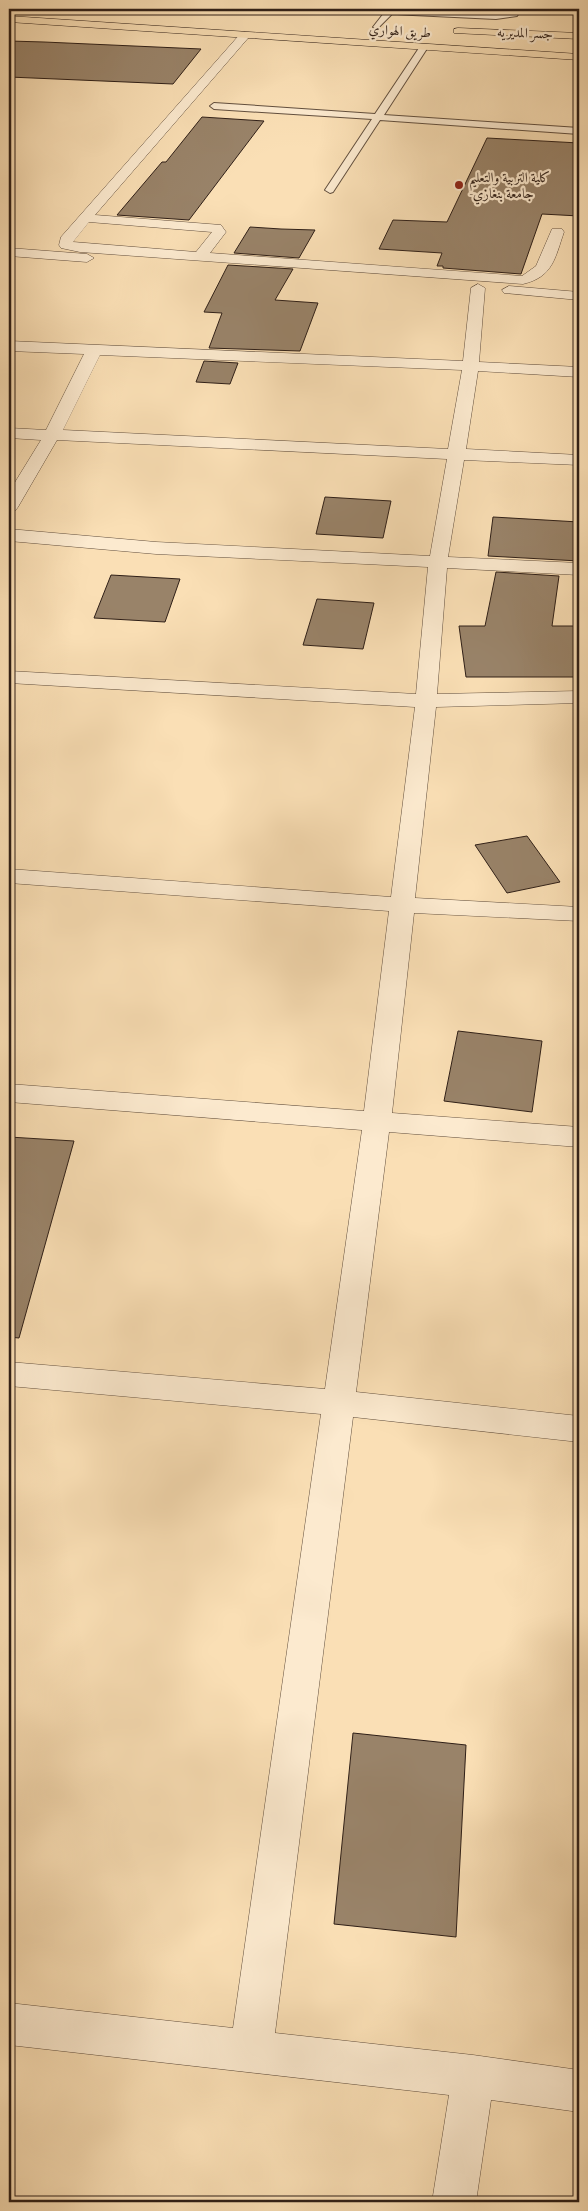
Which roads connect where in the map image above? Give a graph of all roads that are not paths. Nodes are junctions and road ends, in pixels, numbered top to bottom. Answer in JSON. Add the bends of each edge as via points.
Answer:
{"nodes":[{"id":1,"x":344,"y":9,"type":"edge"},
{"id":2,"x":517,"y":9,"type":"edge"},
{"id":3,"x":9,"y":10,"type":"edge"},
{"id":4,"x":390,"y":11,"type":"junction"},
{"id":5,"x":410,"y":12,"type":"junction"},
{"id":6,"x":118,"y":15,"type":"dead end"},
{"id":7,"x":9,"y":19,"type":"edge"},
{"id":8,"x":404,"y":21,"type":"dead end"},
{"id":9,"x":372,"y":27,"type":"joint"},
{"id":10,"x":392,"y":28,"type":"dead end"},
{"id":11,"x":450,"y":30,"type":"dead end"},
{"id":12,"x":479,"y":32,"type":"junction"},
{"id":13,"x":245,"y":35,"type":"junction"},
{"id":14,"x":579,"y":36,"type":"edge"},
{"id":15,"x":579,"y":43,"type":"edge"},
{"id":16,"x":424,"y":47,"type":"junction"},
{"id":17,"x":469,"y":50,"type":"junction"},
{"id":18,"x":579,"y":50,"type":"edge"},
{"id":19,"x":579,"y":57,"type":"edge"},
{"id":20,"x":214,"y":106,"type":"dead end"},
{"id":21,"x":378,"y":118,"type":"junction"},
{"id":22,"x":579,"y":131,"type":"edge"},
{"id":23,"x":330,"y":190,"type":"dead end"},
{"id":24,"x":86,"y":218,"type":"junction"},
{"id":25,"x":557,"y":232,"type":"dead end"},
{"id":26,"x":9,"y":252,"type":"edge"},
{"id":27,"x":200,"y":257,"type":"junction"},
{"id":28,"x":478,"y":288,"type":"junction"},
{"id":29,"x":579,"y":296,"type":"edge"},
{"id":30,"x":9,"y":346,"type":"edge"},
{"id":31,"x":94,"y":350,"type":"junction"},
{"id":32,"x":471,"y":366,"type":"junction"},
{"id":33,"x":579,"y":372,"type":"edge"},
{"id":34,"x":9,"y":433,"type":"edge"},
{"id":35,"x":52,"y":435,"type":"junction"},
{"id":36,"x":458,"y":454,"type":"junction"},
{"id":37,"x":579,"y":460,"type":"edge"},
{"id":38,"x":9,"y":507,"type":"edge"},
{"id":39,"x":9,"y":535,"type":"edge"},
{"id":40,"x":438,"y":562,"type":"junction"},
{"id":41,"x":579,"y":569,"type":"edge"},
{"id":42,"x":9,"y":677,"type":"edge"},
{"id":43,"x":579,"y":697,"type":"edge"},
{"id":44,"x":426,"y":701,"type":"junction"},
{"id":45,"x":9,"y":876,"type":"edge"},
{"id":46,"x":402,"y":905,"type":"junction"},
{"id":47,"x":579,"y":914,"type":"edge"},
{"id":48,"x":9,"y":1094,"type":"edge"},
{"id":49,"x":377,"y":1121,"type":"junction"},
{"id":50,"x":579,"y":1138,"type":"edge"},
{"id":51,"x":9,"y":1374,"type":"edge"},
{"id":52,"x":339,"y":1403,"type":"junction"},
{"id":53,"x":579,"y":1429,"type":"edge"},
{"id":54,"x":9,"y":2024,"type":"edge"},
{"id":55,"x":251,"y":2052,"type":"junction"},
{"id":56,"x":474,"y":2076,"type":"junction"},
{"id":57,"x":579,"y":2091,"type":"edge"},
{"id":58,"x":454,"y":2202,"type":"edge"}],
"edges":[{"from":1,"to":4,"type":"lane"},
{"from":2,"to":5,"type":"lane","via":[[514,14],[496,17]]},
{"from":3,"to":6,"type":"highway"},
{"from":4,"to":5,"type":"lane"},
{"from":4,"to":9,"type":"lane"},
{"from":5,"to":8,"type":"lane"},
{"from":7,"to":13,"type":"highway","name":"طريق الهواري"},
{"from":9,"to":10,"type":"highway","name":"طريق الهواري"},
{"from":11,"to":12,"type":"highway","name":"طريق الهواري"},
{"from":12,"to":14,"type":"highway","name":"طريق الهواري"},
{"from":12,"to":15,"type":"highway","name":"جسر المديريه","via":[[503,39]]},
{"from":13,"to":16,"type":"highway","name":"طريق الهواري"},
{"from":13,"to":24,"type":"street"},
{"from":16,"to":17,"type":"highway","name":"طريق الهواري"},
{"from":16,"to":21,"type":"lane"},
{"from":17,"to":18,"type":"highway","name":"جسر المديريه","via":[[497,46]]},
{"from":17,"to":19,"type":"highway","name":"طريق الهواري"},
{"from":20,"to":21,"type":"lane"},
{"from":21,"to":22,"type":"lane"},
{"from":21,"to":23,"type":"lane"},
{"from":24,"to":27,"type":"street","via":[[216,228],[219,232]]},
{"from":24,"to":27,"type":"street","via":[[66,240],[66,245]]},
{"from":25,"to":27,"type":"street","via":[[541,272],[523,280]]},
{"from":26,"to":28,"type":"street"},
{"from":28,"to":29,"type":"street"},
{"from":28,"to":32,"type":"street"},
{"from":30,"to":31,"type":"street"},
{"from":31,"to":32,"type":"street"},
{"from":31,"to":35,"type":"street"},
{"from":32,"to":33,"type":"street"},
{"from":32,"to":36,"type":"street"},
{"from":34,"to":35,"type":"street"},
{"from":35,"to":36,"type":"street"},
{"from":35,"to":38,"type":"street"},
{"from":36,"to":37,"type":"street"},
{"from":36,"to":40,"type":"street"},
{"from":39,"to":40,"type":"street","via":[[156,548]]},
{"from":40,"to":41,"type":"street"},
{"from":40,"to":44,"type":"street"},
{"from":42,"to":44,"type":"street"},
{"from":43,"to":44,"type":"street"},
{"from":44,"to":46,"type":"street"},
{"from":45,"to":46,"type":"street"},
{"from":46,"to":47,"type":"street"},
{"from":46,"to":49,"type":"street"},
{"from":48,"to":49,"type":"street"},
{"from":49,"to":50,"type":"street"},
{"from":49,"to":52,"type":"street"},
{"from":51,"to":52,"type":"street"},
{"from":52,"to":53,"type":"street"},
{"from":52,"to":55,"type":"street"},
{"from":54,"to":55,"type":"street"},
{"from":55,"to":56,"type":"street"},
{"from":56,"to":57,"type":"street"},
{"from":56,"to":58,"type":"street"}]}
